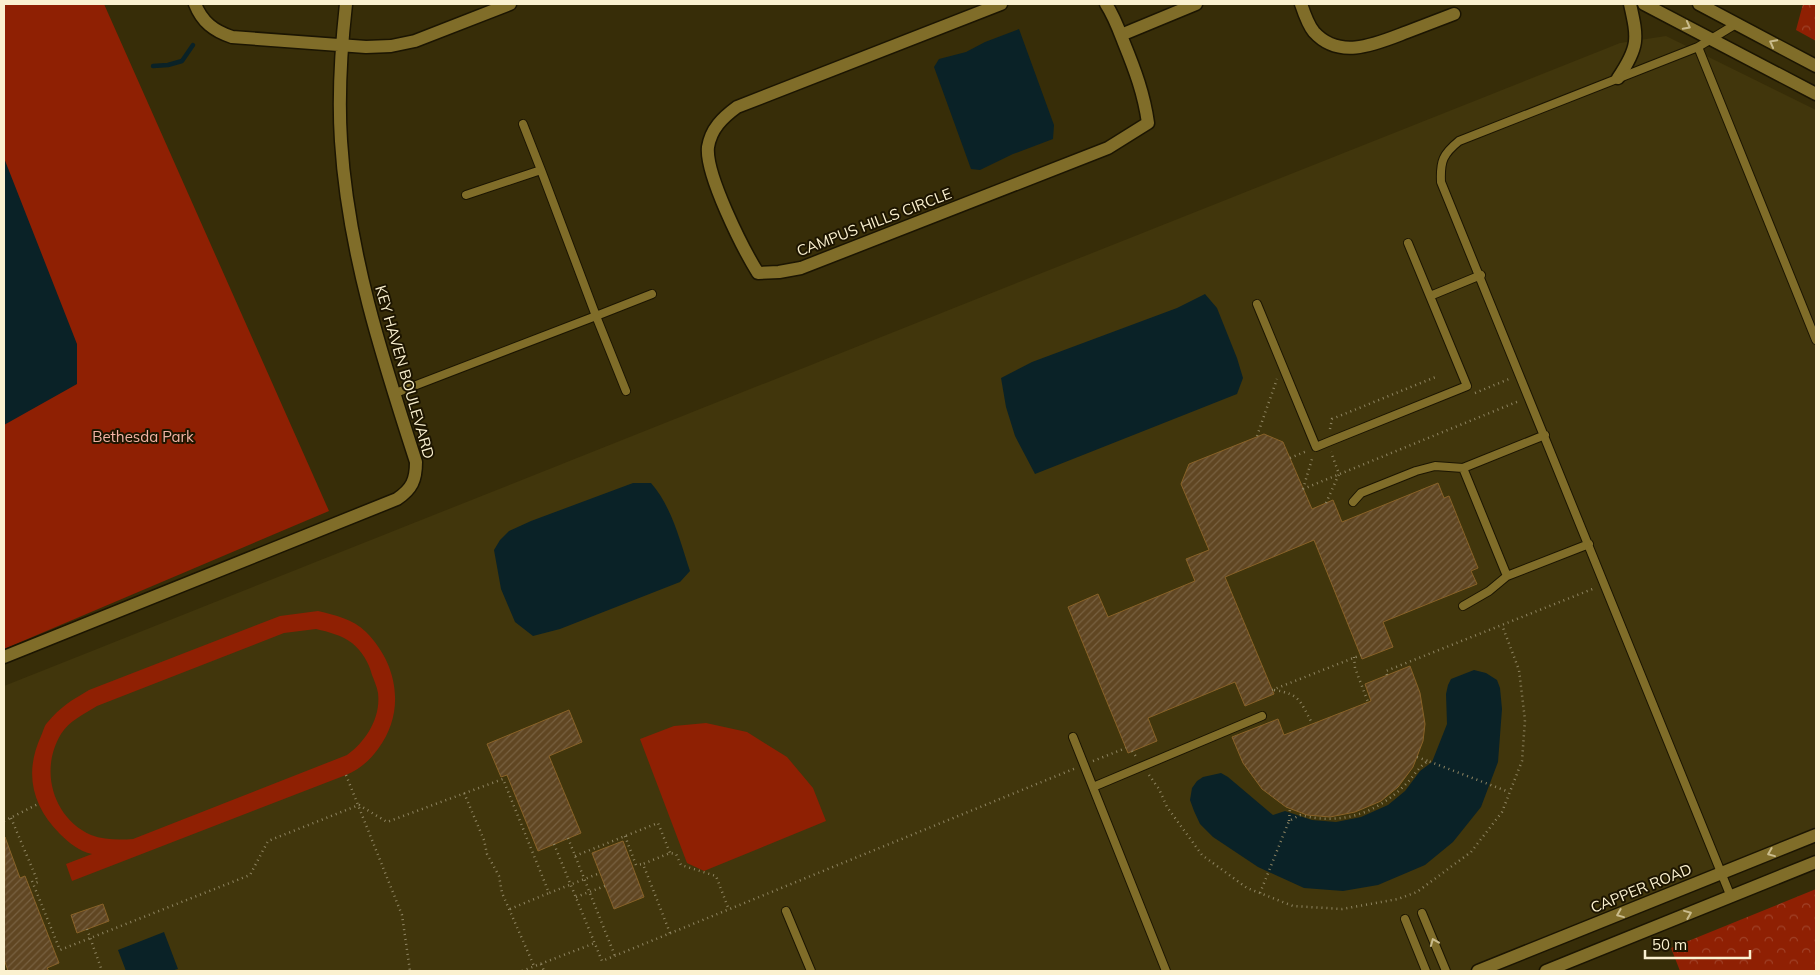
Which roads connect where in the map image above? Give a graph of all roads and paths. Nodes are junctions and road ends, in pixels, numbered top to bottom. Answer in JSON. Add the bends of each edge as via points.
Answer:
{"nodes":[{"id":1,"x":194,"y":4,"type":"edge"},
{"id":2,"x":346,"y":4,"type":"edge"},
{"id":3,"x":510,"y":4,"type":"edge"},
{"id":4,"x":1001,"y":4,"type":"edge"},
{"id":5,"x":1106,"y":4,"type":"edge"},
{"id":6,"x":1196,"y":4,"type":"edge"},
{"id":7,"x":1301,"y":4,"type":"edge"},
{"id":8,"x":1630,"y":4,"type":"edge"},
{"id":9,"x":1644,"y":4,"type":"edge"},
{"id":10,"x":1699,"y":4,"type":"edge"},
{"id":11,"x":1454,"y":14,"type":"dead end"},
{"id":12,"x":1736,"y":24,"type":"junction"},
{"id":13,"x":1121,"y":35,"type":"junction"},
{"id":14,"x":1712,"y":39,"type":"junction"},
{"id":15,"x":343,"y":46,"type":"junction"},
{"id":16,"x":1698,"y":46,"type":"junction"},
{"id":17,"x":1816,"y":66,"type":"edge"},
{"id":18,"x":1618,"y":78,"type":"junction"},
{"id":19,"x":1816,"y":94,"type":"edge"},
{"id":20,"x":523,"y":124,"type":"dead end"},
{"id":21,"x":540,"y":170,"type":"junction"},
{"id":22,"x":466,"y":195,"type":"dead end"},
{"id":23,"x":1408,"y":243,"type":"dead end"},
{"id":24,"x":1480,"y":275,"type":"junction"},
{"id":25,"x":652,"y":294,"type":"dead end"},
{"id":26,"x":1430,"y":296,"type":"junction"},
{"id":27,"x":1257,"y":304,"type":"dead end"},
{"id":28,"x":596,"y":316,"type":"junction"},
{"id":29,"x":1816,"y":340,"type":"edge"},
{"id":30,"x":1282,"y":364,"type":"junction"},
{"id":31,"x":626,"y":391,"type":"dead end"},
{"id":32,"x":393,"y":394,"type":"junction"},
{"id":33,"x":1521,"y":400,"type":"dead end"},
{"id":34,"x":1545,"y":435,"type":"junction"},
{"id":35,"x":1257,"y":436,"type":"dead end"},
{"id":36,"x":1316,"y":447,"type":"junction"},
{"id":37,"x":1290,"y":458,"type":"dead end"},
{"id":38,"x":1463,"y":468,"type":"junction"},
{"id":39,"x":1303,"y":489,"type":"dead end"},
{"id":40,"x":1353,"y":502,"type":"dead end"},
{"id":41,"x":1589,"y":544,"type":"junction"},
{"id":42,"x":1507,"y":576,"type":"junction"},
{"id":43,"x":1597,"y":587,"type":"dead end"},
{"id":44,"x":1463,"y":606,"type":"dead end"},
{"id":45,"x":1502,"y":625,"type":"junction"},
{"id":46,"x":1360,"y":655,"type":"dead end"},
{"id":47,"x":1354,"y":657,"type":"junction"},
{"id":48,"x":4,"y":658,"type":"edge"},
{"id":49,"x":1387,"y":675,"type":"dead end"},
{"id":50,"x":1368,"y":702,"type":"dead end"},
{"id":51,"x":1262,"y":716,"type":"dead end"},
{"id":52,"x":1312,"y":724,"type":"dead end"},
{"id":53,"x":1073,"y":737,"type":"dead end"},
{"id":54,"x":1126,"y":748,"type":"dead end"},
{"id":55,"x":1132,"y":751,"type":"dead end"},
{"id":56,"x":1417,"y":757,"type":"dead end"},
{"id":57,"x":1428,"y":761,"type":"junction"},
{"id":58,"x":1084,"y":765,"type":"junction"},
{"id":59,"x":1143,"y":766,"type":"junction"},
{"id":60,"x":346,"y":775,"type":"dead end"},
{"id":61,"x":1093,"y":787,"type":"junction"},
{"id":62,"x":1509,"y":792,"type":"junction"},
{"id":63,"x":464,"y":793,"type":"junction"},
{"id":64,"x":38,"y":804,"type":"dead end"},
{"id":65,"x":358,"y":805,"type":"junction"},
{"id":66,"x":1290,"y":808,"type":"dead end"},
{"id":67,"x":11,"y":818,"type":"junction"},
{"id":68,"x":4,"y":821,"type":"edge"},
{"id":69,"x":1289,"y":821,"type":"junction"},
{"id":70,"x":1816,"y":835,"type":"edge"},
{"id":71,"x":625,"y":836,"type":"junction"},
{"id":72,"x":568,"y":838,"type":"dead end"},
{"id":73,"x":554,"y":844,"type":"dead end"},
{"id":74,"x":670,"y":853,"type":"junction"},
{"id":75,"x":575,"y":856,"type":"junction"},
{"id":76,"x":1816,"y":862,"type":"edge"},
{"id":77,"x":643,"y":864,"type":"junction"},
{"id":78,"x":600,"y":873,"type":"dead end"},
{"id":79,"x":1722,"y":873,"type":"junction"},
{"id":80,"x":584,"y":879,"type":"junction"},
{"id":81,"x":571,"y":884,"type":"junction"},
{"id":82,"x":605,"y":886,"type":"dead end"},
{"id":83,"x":589,"y":892,"type":"junction"},
{"id":84,"x":549,"y":893,"type":"junction"},
{"id":85,"x":1260,"y":893,"type":"junction"},
{"id":86,"x":576,"y":897,"type":"junction"},
{"id":87,"x":1731,"y":897,"type":"junction"},
{"id":88,"x":510,"y":909,"type":"junction"},
{"id":89,"x":729,"y":910,"type":"junction"},
{"id":90,"x":786,"y":911,"type":"dead end"},
{"id":91,"x":1422,"y":913,"type":"dead end"},
{"id":92,"x":1406,"y":918,"type":"dead end"},
{"id":93,"x":87,"y":929,"type":"dead end"},
{"id":94,"x":670,"y":934,"type":"junction"},
{"id":95,"x":90,"y":938,"type":"junction"},
{"id":96,"x":595,"y":943,"type":"junction"},
{"id":97,"x":615,"y":956,"type":"junction"},
{"id":98,"x":541,"y":964,"type":"junction"},
{"id":99,"x":534,"y":966,"type":"junction"},
{"id":100,"x":102,"y":971,"type":"edge"},
{"id":101,"x":410,"y":971,"type":"edge"},
{"id":102,"x":522,"y":971,"type":"edge"},
{"id":103,"x":544,"y":971,"type":"edge"},
{"id":104,"x":811,"y":971,"type":"edge"},
{"id":105,"x":1166,"y":971,"type":"edge"},
{"id":106,"x":1426,"y":971,"type":"edge"},
{"id":107,"x":1446,"y":971,"type":"edge"},
{"id":108,"x":1478,"y":971,"type":"edge"},
{"id":109,"x":1546,"y":971,"type":"edge"}],
"edges":[{"from":1,"to":15,"type":"street","via":[[206,23],[232,37]]},
{"from":2,"to":15,"type":"street","name":"KEY HAVEN BOULEVARD"},
{"from":3,"to":15,"type":"street","via":[[415,41],[391,46]]},
{"from":4,"to":13,"type":"street","name":"CAMPUS HILLS CIRCLE","via":[[737,108],[723,117],[708,148],[710,168],[736,233],[758,273],[800,268],[1108,148],[1128,137],[1148,123],[1140,81]]},
{"from":5,"to":13,"type":"street","name":"CAMPUS HILLS CIRCLE"},
{"from":6,"to":13,"type":"street"},
{"from":7,"to":11,"type":"street","via":[[1314,31],[1326,41],[1355,48],[1372,46]]},
{"from":8,"to":18,"type":"street","via":[[1636,32],[1632,56]]},
{"from":9,"to":14,"type":"street","one_way":true},
{"from":10,"to":12,"type":"street"},
{"from":12,"to":14,"type":"lane"},
{"from":17,"to":12,"type":"street","one_way":true},
{"from":14,"to":16,"type":"lane"},
{"from":14,"to":19,"type":"street"},
{"from":15,"to":32,"type":"street","name":"KEY HAVEN BOULEVARD","via":[[341,139],[346,196],[370,317]]},
{"from":16,"to":18,"type":"lane"},
{"from":16,"to":29,"type":"lane"},
{"from":18,"to":24,"type":"lane","via":[[1459,141],[1447,150],[1440,165],[1441,182]]},
{"from":20,"to":21,"type":"lane"},
{"from":21,"to":22,"type":"lane"},
{"from":21,"to":28,"type":"lane"},
{"from":23,"to":26,"type":"lane"},
{"from":24,"to":26,"type":"lane"},
{"from":24,"to":34,"type":"lane"},
{"from":25,"to":28,"type":"lane"},
{"from":26,"to":36,"type":"lane","via":[[1467,386]]},
{"from":27,"to":30,"type":"lane"},
{"from":28,"to":31,"type":"lane"},
{"from":28,"to":32,"type":"lane"},
{"from":30,"to":35,"type":"path"},
{"from":30,"to":36,"type":"lane"},
{"from":32,"to":48,"type":"street","name":"KEY HAVEN BOULEVARD","via":[[416,462],[413,484],[397,500]]},
{"from":33,"to":39,"type":"path"},
{"from":34,"to":38,"type":"lane"},
{"from":34,"to":41,"type":"lane"},
{"from":36,"to":37,"type":"path"},
{"from":38,"to":40,"type":"lane","via":[[1435,466],[1416,471],[1361,493]]},
{"from":38,"to":42,"type":"lane"},
{"from":41,"to":42,"type":"lane"},
{"from":41,"to":79,"type":"lane"},
{"from":42,"to":44,"type":"lane"},
{"from":43,"to":45,"type":"path"},
{"from":45,"to":49,"type":"path","via":[[1386,671]]},
{"from":45,"to":62,"type":"path","via":[[1518,670],[1525,720],[1522,761]]},
{"from":46,"to":47,"type":"path"},
{"from":47,"to":50,"type":"path"},
{"from":47,"to":52,"type":"path","via":[[1272,690],[1289,692],[1297,697]]},
{"from":51,"to":59,"type":"lane"},
{"from":53,"to":58,"type":"lane"},
{"from":54,"to":58,"type":"path"},
{"from":55,"to":59,"type":"path"},
{"from":56,"to":57,"type":"path"},
{"from":57,"to":62,"type":"path"},
{"from":57,"to":69,"type":"path","via":[[1420,766],[1405,786],[1366,812],[1338,820],[1300,814]]},
{"from":58,"to":61,"type":"lane"},
{"from":58,"to":89,"type":"path"},
{"from":59,"to":61,"type":"lane"},
{"from":59,"to":85,"type":"path","via":[[1159,789],[1166,807],[1202,854],[1247,888]]},
{"from":60,"to":65,"type":"path"},
{"from":61,"to":105,"type":"lane"},
{"from":62,"to":85,"type":"path","via":[[1502,812],[1471,852],[1417,892],[1398,899],[1342,909],[1293,906]]},
{"from":63,"to":65,"type":"path","via":[[387,822]]},
{"from":63,"to":84,"type":"path","via":[[502,778]]},
{"from":63,"to":88,"type":"path"},
{"from":64,"to":67,"type":"path"},
{"from":65,"to":95,"type":"path","via":[[268,841],[250,875]]},
{"from":65,"to":101,"type":"path","via":[[402,915]]},
{"from":66,"to":69,"type":"path"},
{"from":67,"to":68,"type":"path"},
{"from":67,"to":95,"type":"path","via":[[38,882],[32,882],[60,950]]},
{"from":69,"to":85,"type":"path"},
{"from":70,"to":79,"type":"street","name":"CAPPER ROAD","one_way":true},
{"from":71,"to":74,"type":"path","via":[[658,822]]},
{"from":71,"to":75,"type":"path"},
{"from":71,"to":77,"type":"path","via":[[636,866]]},
{"from":72,"to":75,"type":"path"},
{"from":73,"to":81,"type":"path"},
{"from":74,"to":77,"type":"path"},
{"from":74,"to":89,"type":"path","via":[[676,854],[681,865],[716,876]]},
{"from":75,"to":80,"type":"path"},
{"from":76,"to":87,"type":"street"},
{"from":77,"to":94,"type":"path"},
{"from":78,"to":80,"type":"path"},
{"from":79,"to":87,"type":"lane"},
{"from":79,"to":108,"type":"street","name":"CAPPER ROAD","one_way":true},
{"from":80,"to":81,"type":"path"},
{"from":80,"to":83,"type":"path"},
{"from":81,"to":84,"type":"path"},
{"from":81,"to":86,"type":"path"},
{"from":82,"to":83,"type":"path"},
{"from":83,"to":86,"type":"path"},
{"from":83,"to":97,"type":"path"},
{"from":84,"to":88,"type":"path"},
{"from":86,"to":96,"type":"path"},
{"from":109,"to":87,"type":"street","one_way":true},
{"from":88,"to":99,"type":"path"},
{"from":89,"to":94,"type":"path"},
{"from":90,"to":104,"type":"lane"},
{"from":107,"to":91,"type":"lane","one_way":true},
{"from":92,"to":106,"type":"lane"},
{"from":93,"to":95,"type":"path"},
{"from":94,"to":97,"type":"path"},
{"from":95,"to":100,"type":"path"},
{"from":96,"to":97,"type":"path","via":[[602,961]]},
{"from":96,"to":98,"type":"path"},
{"from":98,"to":99,"type":"path"},
{"from":98,"to":103,"type":"path"},
{"from":99,"to":102,"type":"path"}]}
